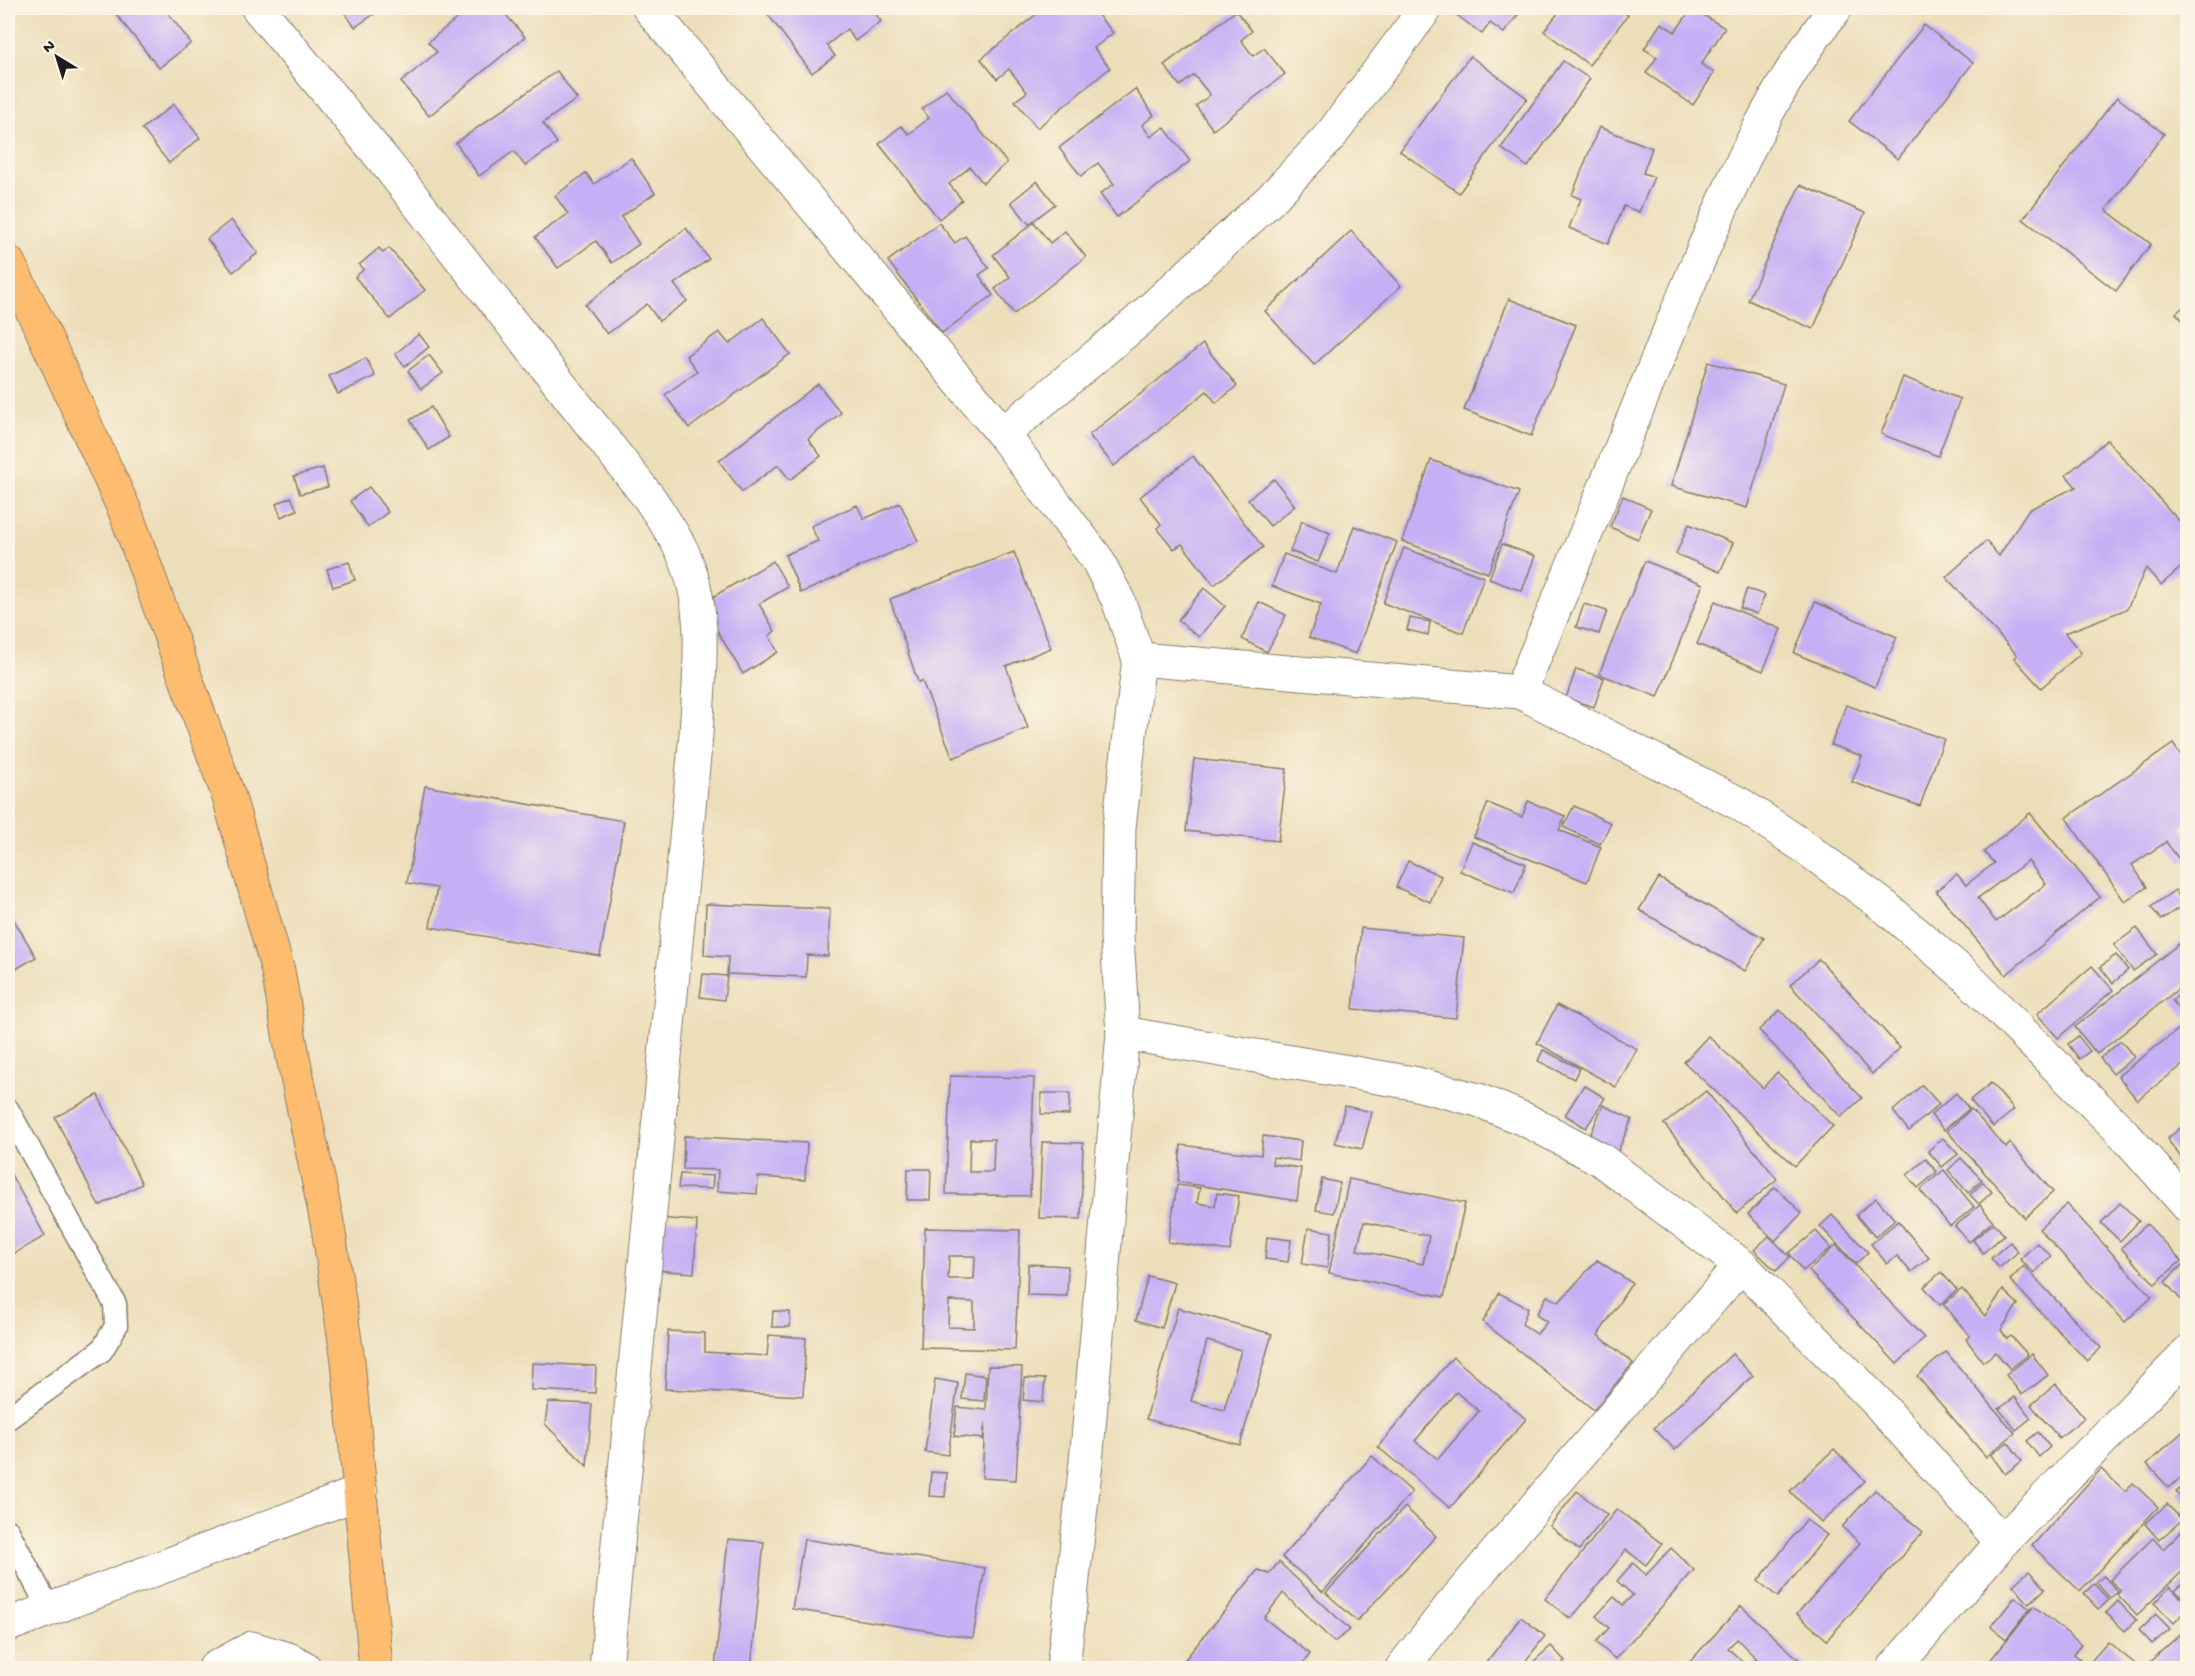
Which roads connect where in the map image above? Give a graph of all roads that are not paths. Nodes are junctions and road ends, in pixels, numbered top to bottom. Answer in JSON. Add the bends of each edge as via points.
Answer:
{"nodes":[{"id":1,"x":258,"y":8,"type":"edge"},
{"id":2,"x":649,"y":8,"type":"edge"},
{"id":3,"x":1426,"y":8,"type":"edge"},
{"id":4,"x":1836,"y":8,"type":"edge"},
{"id":5,"x":8,"y":262,"type":"edge"},
{"id":6,"x":1003,"y":434,"type":"junction"},
{"id":7,"x":1139,"y":660,"type":"junction"},
{"id":8,"x":1520,"y":692,"type":"junction"},
{"id":9,"x":1123,"y":1033,"type":"junction"},
{"id":10,"x":8,"y":1110,"type":"edge"},
{"id":11,"x":2187,"y":1206,"type":"edge"},
{"id":12,"x":1742,"y":1265,"type":"junction"},
{"id":13,"x":2187,"y":1353,"type":"edge"},
{"id":14,"x":8,"y":1418,"type":"edge"},
{"id":15,"x":361,"y":1492,"type":"junction"},
{"id":16,"x":8,"y":1531,"type":"edge"},
{"id":17,"x":2002,"y":1542,"type":"junction"},
{"id":18,"x":49,"y":1609,"type":"junction"},
{"id":19,"x":8,"y":1625,"type":"edge"},
{"id":20,"x":215,"y":1668,"type":"edge"},
{"id":21,"x":305,"y":1668,"type":"edge"},
{"id":22,"x":376,"y":1668,"type":"edge"},
{"id":23,"x":606,"y":1668,"type":"edge"},
{"id":24,"x":1063,"y":1668,"type":"edge"},
{"id":25,"x":1402,"y":1668,"type":"edge"},
{"id":26,"x":1894,"y":1668,"type":"edge"}],
"edges":[{"from":1,"to":23,"type":"street","via":[[387,163],[650,499],[682,552],[699,604],[696,735]]},
{"from":2,"to":6,"type":"street"},
{"from":3,"to":6,"type":"street","via":[[1331,135],[1270,200],[1137,322]]},
{"from":4,"to":8,"type":"street","via":[[1783,86],[1734,177]]},
{"from":5,"to":15,"type":"highway","via":[[125,511],[229,797],[255,886],[278,971],[328,1227],[348,1361]]},
{"from":6,"to":7,"type":"street","via":[[1097,559],[1118,600]]},
{"from":7,"to":8,"type":"street"},
{"from":7,"to":9,"type":"street","via":[[1119,827],[1117,936]]},
{"from":8,"to":11,"type":"street","via":[[1740,804],[1884,906],[1965,975],[2123,1133]]},
{"from":9,"to":12,"type":"street","via":[[1413,1083],[1478,1100],[1600,1159]]},
{"from":9,"to":24,"type":"street","via":[[1086,1462]]},
{"from":10,"to":14,"type":"lane","via":[[115,1304],[116,1326],[102,1350]]},
{"from":12,"to":17,"type":"street","via":[[1878,1403]]},
{"from":12,"to":25,"type":"street"},
{"from":13,"to":17,"type":"street"},
{"from":15,"to":18,"type":"street"},
{"from":15,"to":22,"type":"highway"},
{"from":16,"to":18,"type":"lane"},
{"from":17,"to":26,"type":"street"},
{"from":18,"to":19,"type":"street"},
{"from":20,"to":21,"type":"street","via":[[252,1648]]}]}
